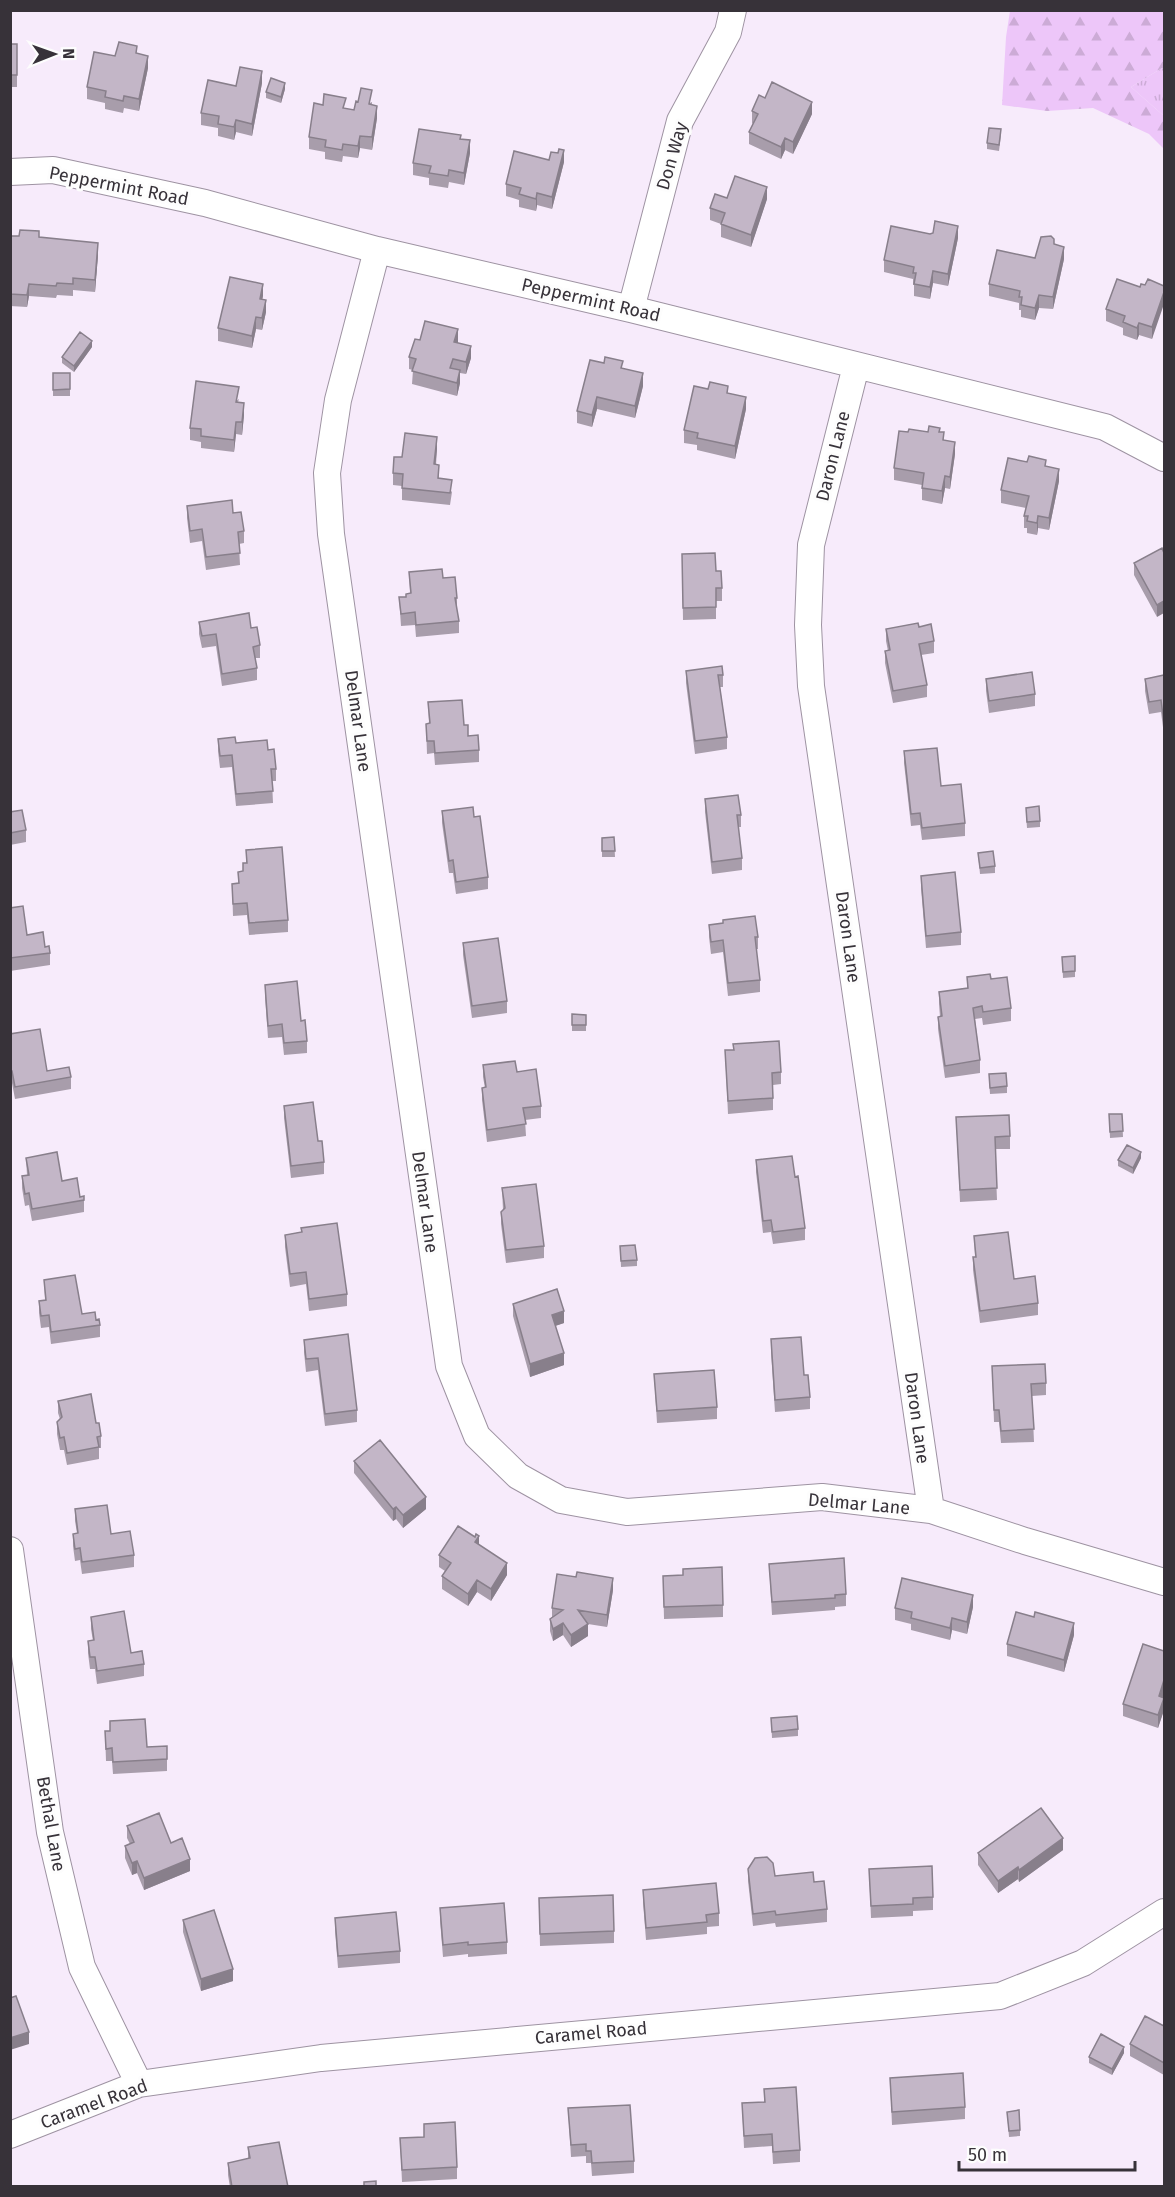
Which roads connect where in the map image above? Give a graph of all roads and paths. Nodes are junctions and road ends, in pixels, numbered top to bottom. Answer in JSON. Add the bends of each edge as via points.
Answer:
{"nodes":[{"id":1,"x":733,"y":10,"type":"edge"},
{"id":2,"x":10,"y":172,"type":"edge"},
{"id":3,"x":377,"y":250,"type":"junction"},
{"id":4,"x":631,"y":309,"type":"junction"},
{"id":5,"x":856,"y":366,"type":"junction"},
{"id":6,"x":1164,"y":458,"type":"edge"},
{"id":7,"x":931,"y":1510,"type":"junction"},
{"id":8,"x":10,"y":1551,"type":"edge"},
{"id":9,"x":1164,"y":1582,"type":"edge"},
{"id":10,"x":1164,"y":1914,"type":"edge"},
{"id":11,"x":140,"y":2084,"type":"junction"},
{"id":12,"x":10,"y":2135,"type":"edge"}],
"edges":[{"from":1,"to":4,"type":"street","name":"Don Way","via":[[728,32],[680,120]]},
{"from":2,"to":3,"type":"street","name":"Peppermint Road","via":[[53,170],[205,203]]},
{"from":3,"to":4,"type":"street","name":"Peppermint Road"},
{"from":3,"to":7,"type":"street","name":"Delmar Lane","via":[[338,400],[327,473],[332,534],[449,1366],[477,1436],[518,1476],[561,1500],[627,1512],[822,1497]]},
{"from":4,"to":5,"type":"street","name":"Peppermint Road"},
{"from":5,"to":6,"type":"street","name":"Peppermint Road","via":[[1106,427]]},
{"from":5,"to":7,"type":"street","name":"Daron Lane","via":[[811,545],[811,686]]},
{"from":7,"to":9,"type":"street","name":"Delmar Lane"},
{"from":8,"to":11,"type":"street","name":"Bethal Lane","via":[[50,1832],[82,1967]]},
{"from":10,"to":11,"type":"street","name":"Caramel Road","via":[[1083,1963],[1000,1996],[321,2058]]},
{"from":11,"to":12,"type":"street","name":"Caramel Road"}]}
